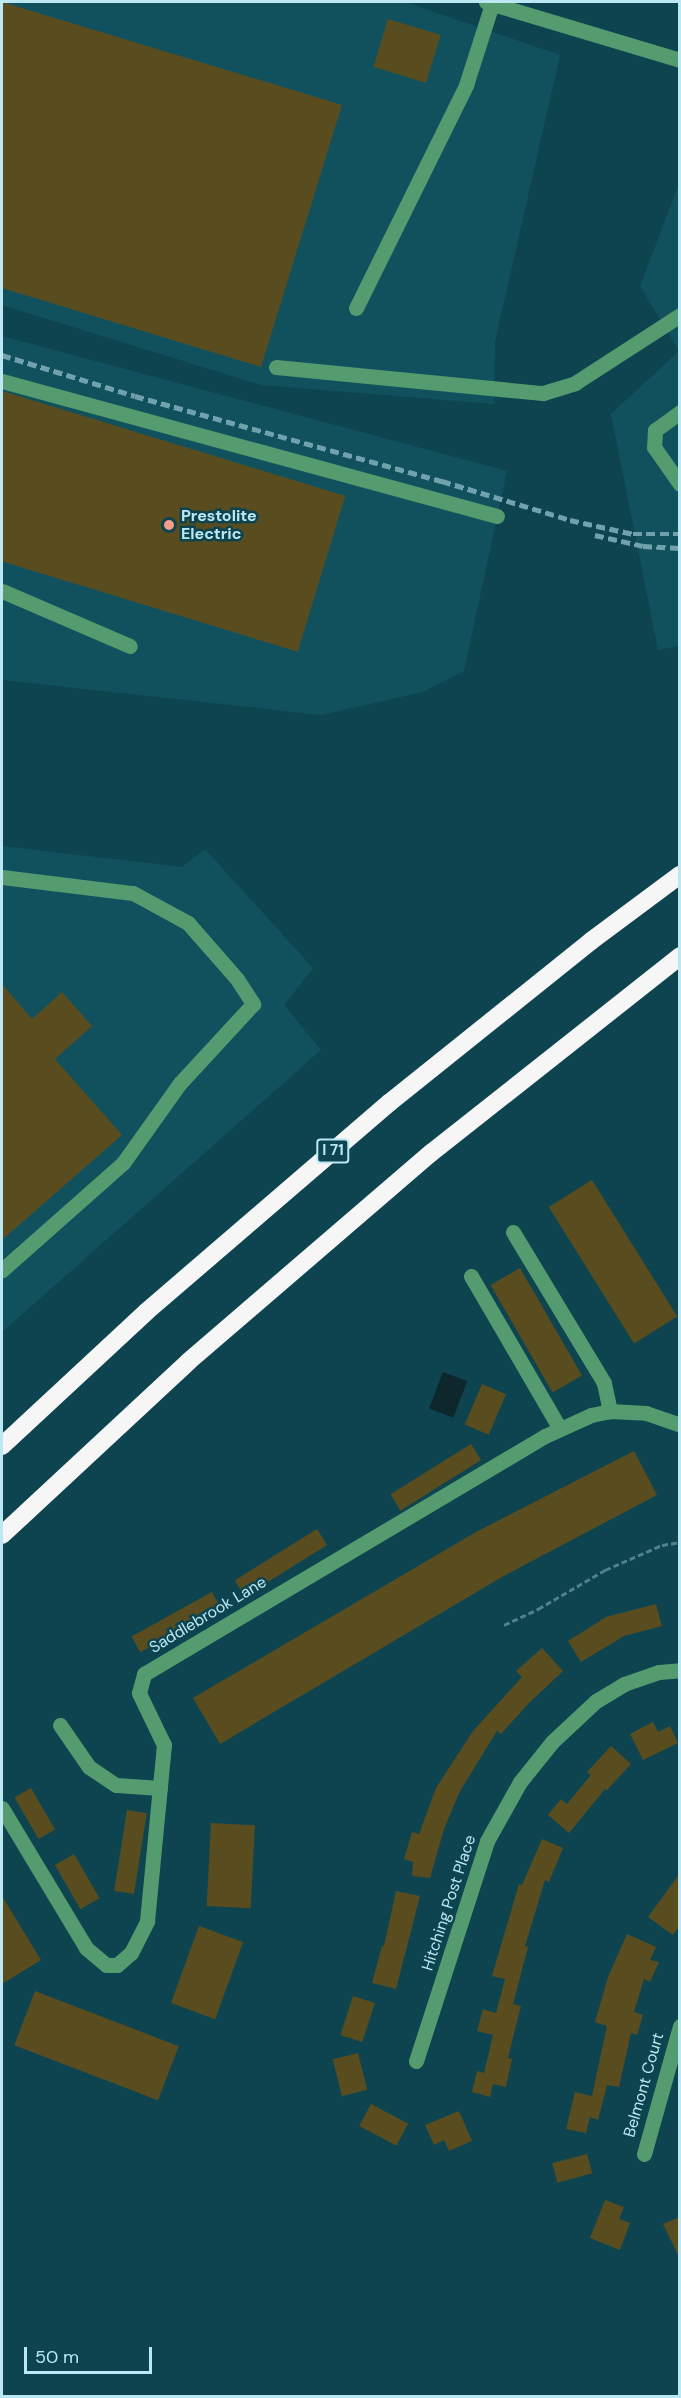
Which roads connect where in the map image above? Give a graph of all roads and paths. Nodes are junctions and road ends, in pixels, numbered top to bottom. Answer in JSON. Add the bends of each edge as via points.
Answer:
{"nodes":[{"id":1,"x":489,"y":3,"type":"edge"},
{"id":2,"x":680,"y":60,"type":"edge"},
{"id":3,"x":356,"y":308,"type":"dead end"},
{"id":4,"x":680,"y":315,"type":"edge"},
{"id":5,"x":276,"y":367,"type":"dead end"},
{"id":6,"x":2,"y":381,"type":"edge"},
{"id":7,"x":680,"y":412,"type":"edge"},
{"id":8,"x":680,"y":484,"type":"edge"},
{"id":9,"x":497,"y":516,"type":"dead end"},
{"id":10,"x":2,"y":591,"type":"edge"},
{"id":11,"x":130,"y":646,"type":"dead end"},
{"id":12,"x":680,"y":875,"type":"edge"},
{"id":13,"x":2,"y":877,"type":"edge"},
{"id":14,"x":680,"y":956,"type":"edge"},
{"id":15,"x":513,"y":1232,"type":"dead end"},
{"id":16,"x":2,"y":1269,"type":"edge"},
{"id":17,"x":471,"y":1276,"type":"dead end"},
{"id":18,"x":610,"y":1411,"type":"junction"},
{"id":19,"x":680,"y":1425,"type":"edge"},
{"id":20,"x":560,"y":1430,"type":"junction"},
{"id":21,"x":2,"y":1446,"type":"edge"},
{"id":22,"x":2,"y":1535,"type":"edge"},
{"id":23,"x":680,"y":1542,"type":"edge"},
{"id":24,"x":504,"y":1625,"type":"dead end"},
{"id":25,"x":680,"y":1670,"type":"edge"},
{"id":26,"x":60,"y":1725,"type":"dead end"},
{"id":27,"x":160,"y":1788,"type":"junction"},
{"id":28,"x":2,"y":1808,"type":"edge"},
{"id":29,"x":680,"y":2026,"type":"edge"},
{"id":30,"x":416,"y":2061,"type":"dead end"},
{"id":31,"x":644,"y":2154,"type":"dead end"}],
"edges":[{"from":1,"to":2,"type":"street"},
{"from":1,"to":3,"type":"street","via":[[466,85]]},
{"from":4,"to":5,"type":"street","via":[[575,383],[543,393]]},
{"from":6,"to":9,"type":"street"},
{"from":7,"to":8,"type":"street","via":[[655,430],[654,447]]},
{"from":10,"to":11,"type":"street"},
{"from":12,"to":21,"type":"highway","number":"I 71","via":[[389,1103],[146,1312]]},
{"from":13,"to":16,"type":"street","via":[[133,893],[188,924],[237,979],[253,1004],[180,1083],[123,1162]]},
{"from":14,"to":22,"type":"highway","via":[[431,1153],[189,1361]]},
{"from":15,"to":18,"type":"street","via":[[604,1383]]},
{"from":17,"to":20,"type":"street"},
{"from":18,"to":19,"type":"street","name":"Saddlebrook Lane","via":[[646,1413]]},
{"from":18,"to":20,"type":"street","name":"Saddlebrook Lane","via":[[591,1415]]},
{"from":20,"to":27,"type":"street","name":"Saddlebrook Lane","via":[[144,1674],[139,1693],[164,1745]]},
{"from":23,"to":24,"type":"path","via":[[621,1562]]},
{"from":25,"to":30,"type":"street","name":"Hitching Post Place","via":[[658,1672],[624,1684],[596,1701],[552,1742],[520,1782],[487,1840]]},
{"from":26,"to":27,"type":"street","via":[[89,1767],[116,1785]]},
{"from":27,"to":28,"type":"street","name":"Saddlebrook Lane","via":[[147,1921],[131,1953],[117,1965],[106,1965],[86,1948]]},
{"from":29,"to":31,"type":"street","name":"Belmont Court"}]}
